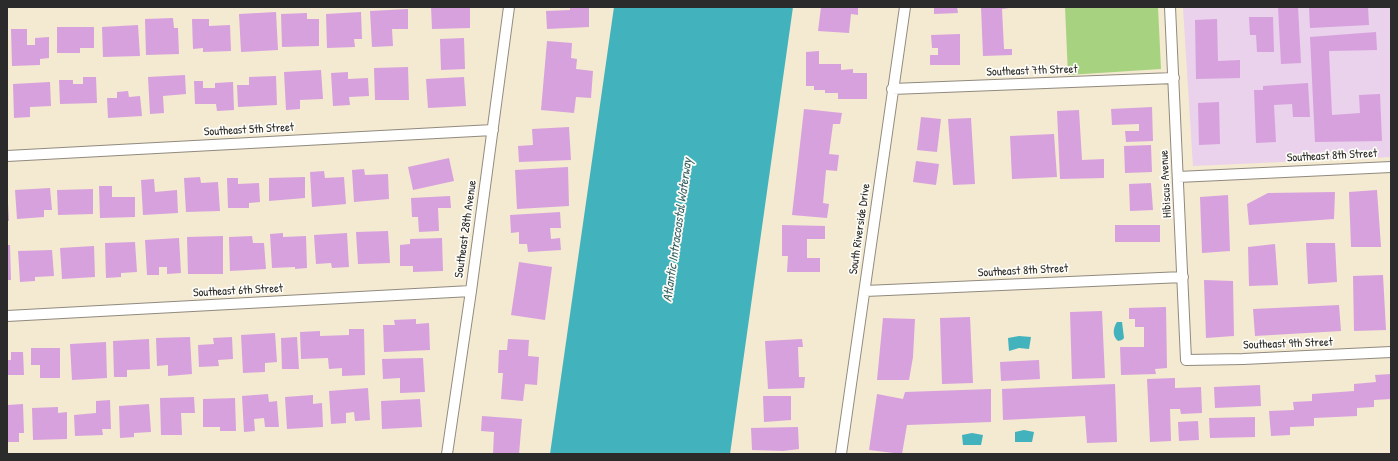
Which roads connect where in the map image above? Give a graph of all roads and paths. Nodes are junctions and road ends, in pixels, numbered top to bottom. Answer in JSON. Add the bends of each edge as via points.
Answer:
{"nodes":[{"id":1,"x":509,"y":7,"type":"edge"},
{"id":2,"x":905,"y":7,"type":"edge"},
{"id":3,"x":1170,"y":7,"type":"edge"},
{"id":4,"x":1174,"y":78,"type":"junction"},
{"id":5,"x":892,"y":89,"type":"junction"},
{"id":6,"x":493,"y":130,"type":"junction"},
{"id":7,"x":7,"y":156,"type":"edge"},
{"id":8,"x":1391,"y":166,"type":"edge"},
{"id":9,"x":1178,"y":176,"type":"junction"},
{"id":10,"x":1183,"y":277,"type":"junction"},
{"id":11,"x":471,"y":291,"type":"junction"},
{"id":12,"x":865,"y":291,"type":"junction"},
{"id":13,"x":7,"y":316,"type":"edge"},
{"id":14,"x":1391,"y":352,"type":"edge"},
{"id":15,"x":1186,"y":360,"type":"joint"},
{"id":16,"x":447,"y":454,"type":"edge"},
{"id":17,"x":841,"y":454,"type":"edge"}],
"edges":[{"from":1,"to":6,"type":"street","name":"Southeast 28th Avenue"},
{"from":2,"to":5,"type":"street","name":"South Riverside Drive"},
{"from":3,"to":4,"type":"street","name":"Hibiscus Avenue"},
{"from":4,"to":5,"type":"street","name":"Southeast 7th Street"},
{"from":4,"to":9,"type":"street","name":"Hibiscus Avenue"},
{"from":5,"to":12,"type":"street","name":"South Riverside Drive"},
{"from":6,"to":7,"type":"street","name":"Southeast 5th Street"},
{"from":6,"to":11,"type":"street","name":"Southeast 28th Avenue"},
{"from":8,"to":9,"type":"street","name":"Southeast 8th Street"},
{"from":9,"to":10,"type":"street","name":"Hibiscus Avenue"},
{"from":10,"to":12,"type":"street","name":"Southeast 8th Street"},
{"from":10,"to":15,"type":"street","name":"Hibiscus Avenue"},
{"from":11,"to":13,"type":"street","name":"Southeast 6th Street"},
{"from":11,"to":16,"type":"street","name":"Southeast 28th Avenue"},
{"from":12,"to":17,"type":"street","name":"South Riverside Drive"},
{"from":14,"to":15,"type":"street","name":"Southeast 9th Street"}]}
